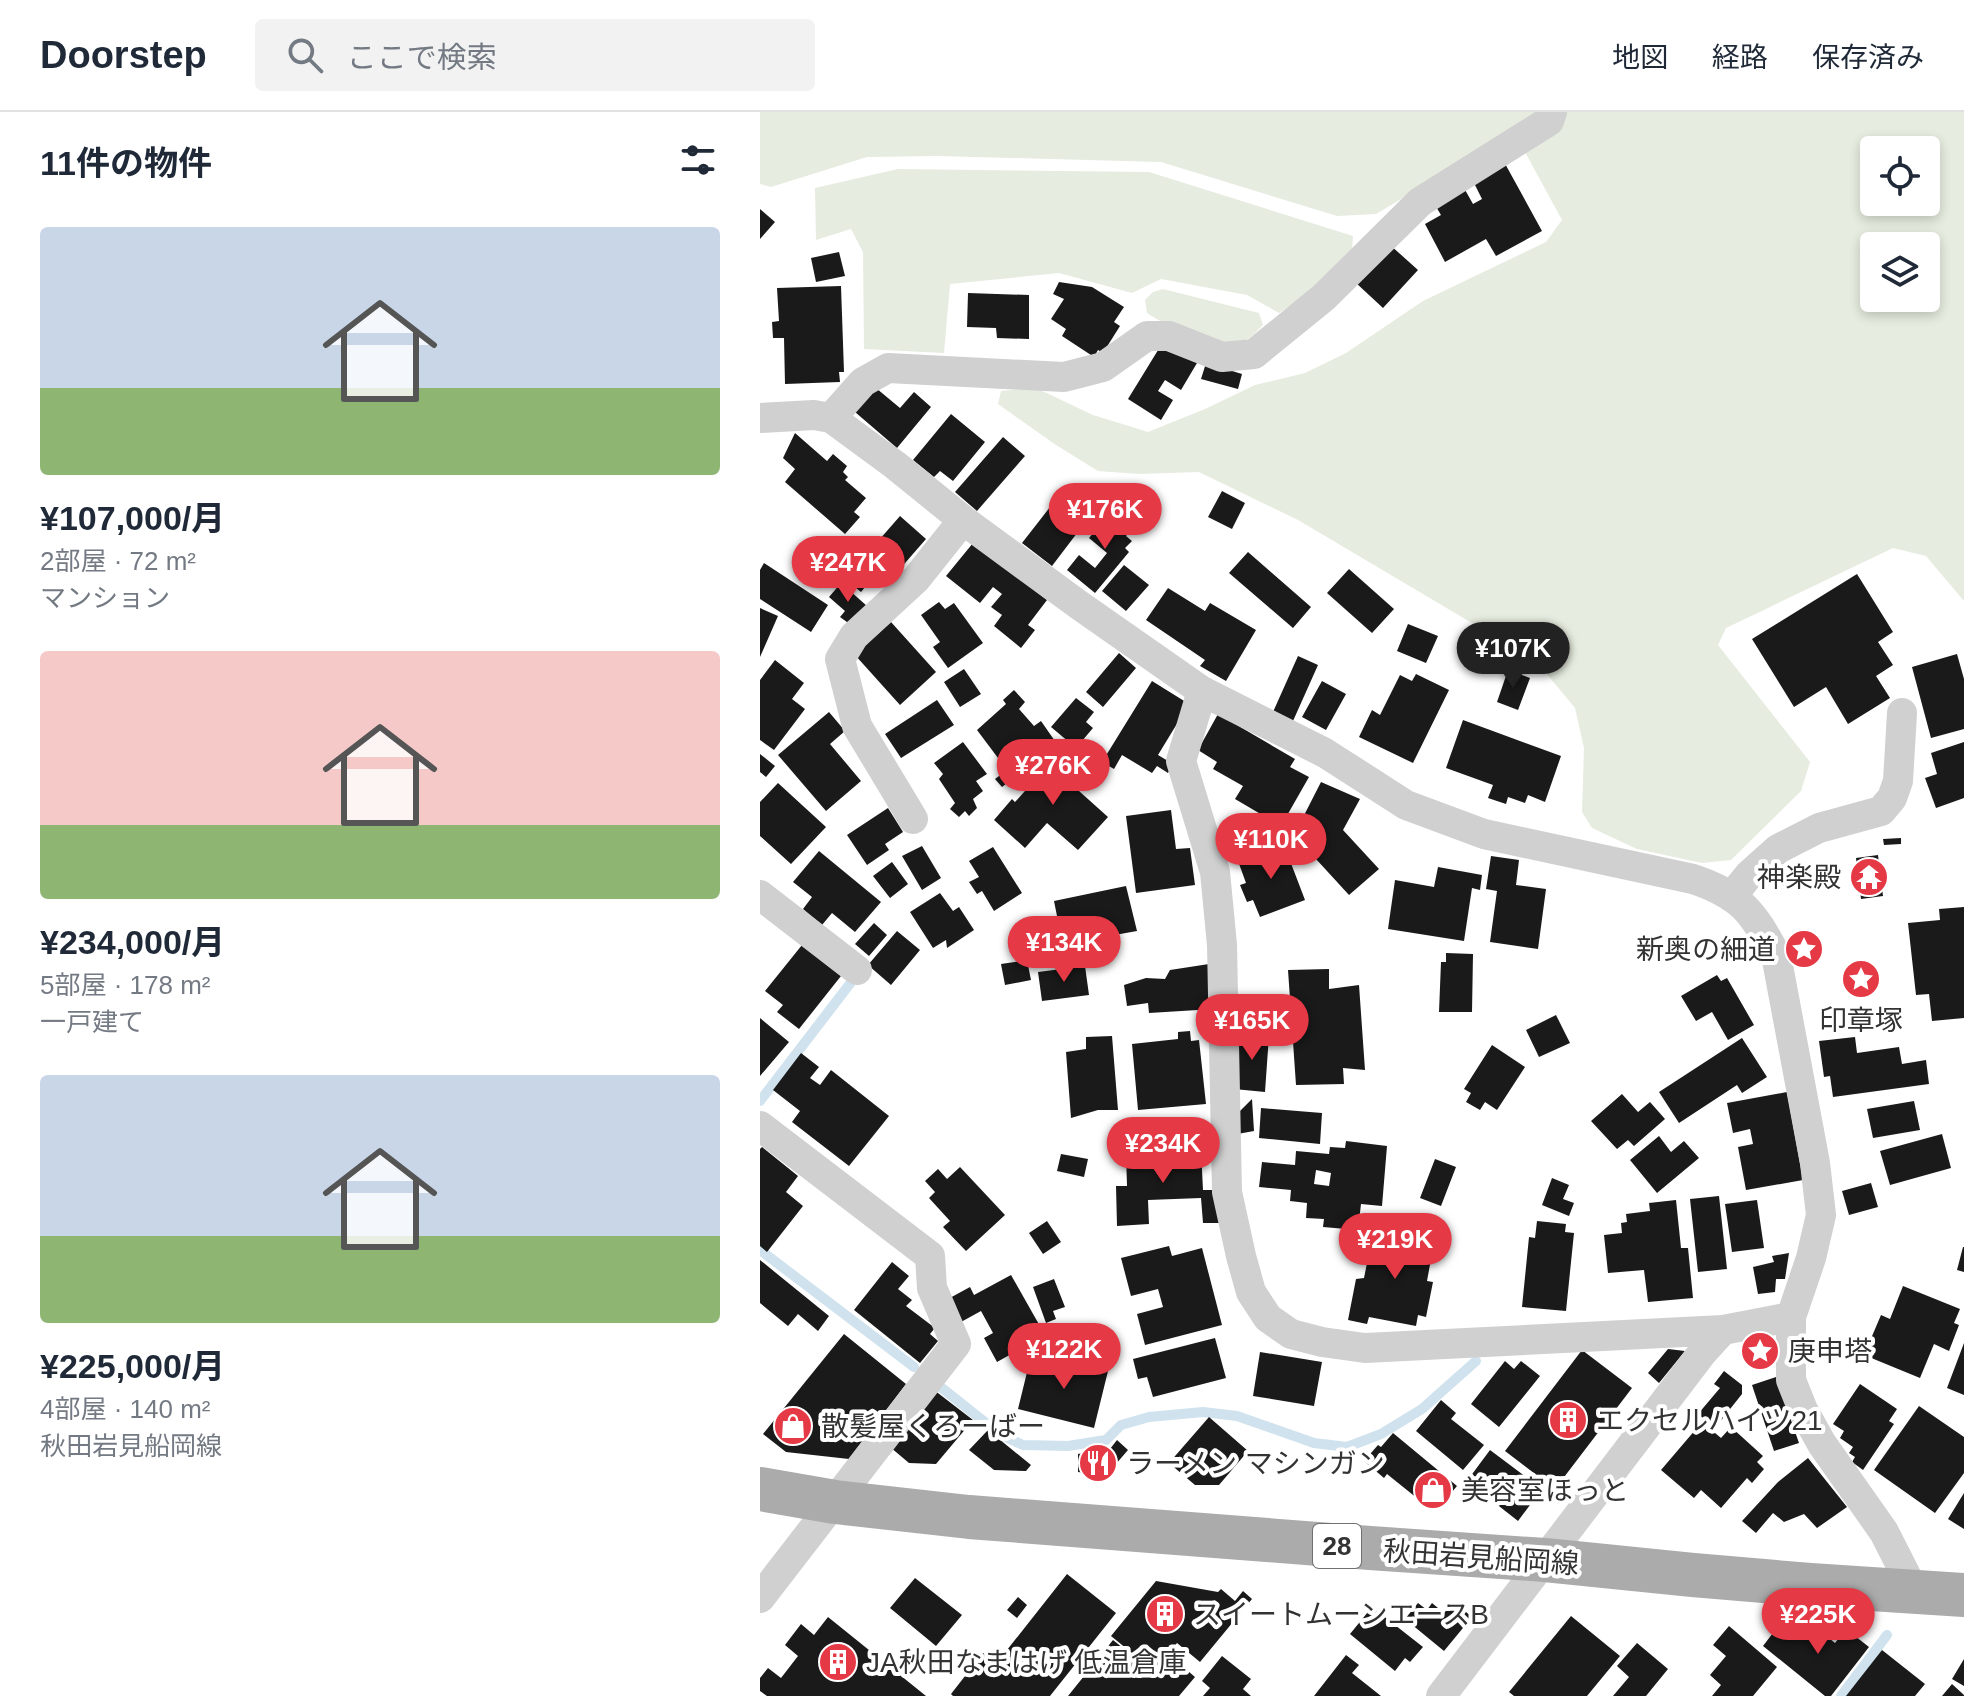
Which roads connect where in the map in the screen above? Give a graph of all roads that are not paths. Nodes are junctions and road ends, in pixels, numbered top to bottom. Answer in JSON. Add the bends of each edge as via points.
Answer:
{"nodes":[{"id":1,"x":1552,"y":112,"type":"edge"},
{"id":2,"x":760,"y":418,"type":"edge"},
{"id":3,"x":831,"y":418,"type":"junction"},
{"id":4,"x":963,"y":520,"type":"junction"},
{"id":5,"x":1202,"y":691,"type":"junction"},
{"id":6,"x":1902,"y":713,"type":"dead end"},
{"id":7,"x":913,"y":819,"type":"dead end"},
{"id":8,"x":760,"y":895,"type":"edge"},
{"id":9,"x":1731,"y":897,"type":"junction"},
{"id":10,"x":857,"y":970,"type":"dead end"},
{"id":11,"x":760,"y":1126,"type":"edge"},
{"id":12,"x":1791,"y":1317,"type":"junction"},
{"id":13,"x":1723,"y":1330,"type":"junction"},
{"id":14,"x":760,"y":1489,"type":"edge"},
{"id":15,"x":835,"y":1502,"type":"junction"},
{"id":16,"x":1545,"y":1560,"type":"junction"},
{"id":17,"x":1914,"y":1591,"type":"junction"},
{"id":18,"x":1964,"y":1595,"type":"edge"},
{"id":19,"x":760,"y":1598,"type":"edge"},
{"id":20,"x":1441,"y":1696,"type":"edge"}],
"edges":[{"from":1,"to":3,"type":"street","via":[[1549,121],[1420,202],[1324,297],[1254,354],[1222,357],[1169,336],[1147,336],[1103,367],[1064,377],[888,368],[863,382]]},
{"from":2,"to":3,"type":"street"},
{"from":3,"to":4,"type":"street"},
{"from":4,"to":5,"type":"street"},
{"from":4,"to":7,"type":"street","via":[[916,579],[854,636],[840,659],[857,726]]},
{"from":5,"to":9,"type":"street","via":[[1325,753],[1406,805],[1484,834],[1693,879]]},
{"from":5,"to":13,"type":"street","via":[[1181,761],[1215,872],[1222,945],[1227,1192],[1251,1292],[1268,1318],[1291,1334],[1365,1348]]},
{"from":6,"to":9,"type":"street","via":[[1898,781],[1881,811],[1819,828],[1778,849]]},
{"from":8,"to":10,"type":"street"},
{"from":9,"to":12,"type":"street","via":[[1760,925],[1776,955],[1815,1163],[1821,1215]]},
{"from":11,"to":15,"type":"street","via":[[930,1256],[932,1288],[956,1344]]},
{"from":12,"to":13,"type":"street"},
{"from":12,"to":17,"type":"street","via":[[1791,1380],[1803,1410],[1884,1532]]},
{"from":13,"to":16,"type":"street"},
{"from":14,"to":15,"type":"main road","name":"秋田岩見船岡線","number":"28"},
{"from":15,"to":16,"type":"main road","name":"秋田岩見船岡線","number":"28","via":[[969,1517]]},
{"from":15,"to":19,"type":"street"},
{"from":16,"to":17,"type":"main road","name":"秋田岩見船岡線","number":"28"},
{"from":16,"to":20,"type":"street"},
{"from":17,"to":18,"type":"main road","name":"秋田岩見船岡線","number":"28"}]}
